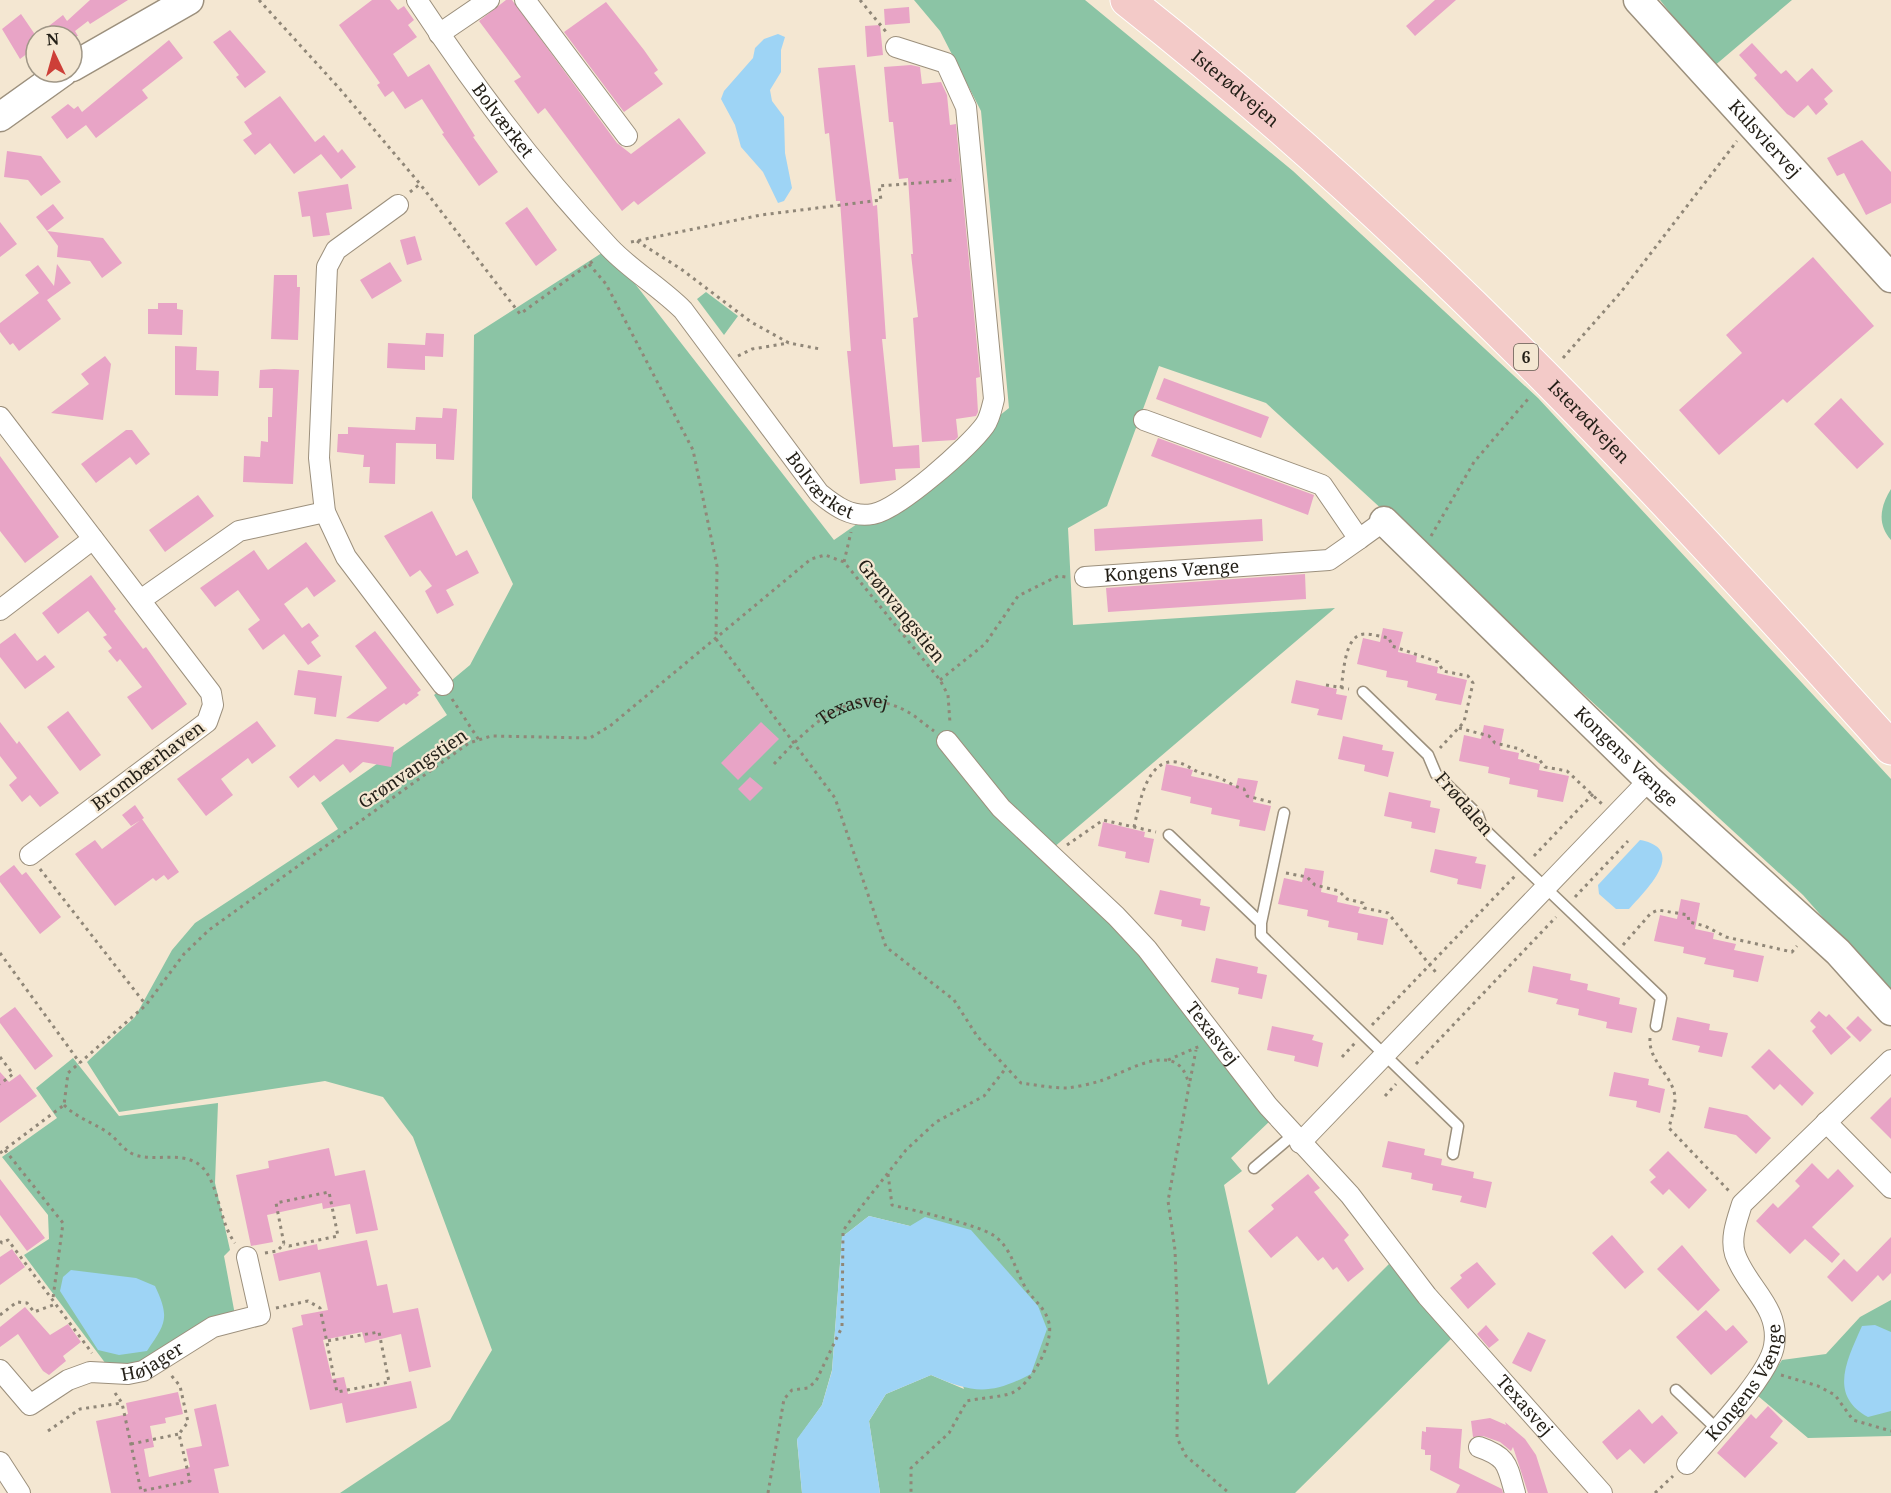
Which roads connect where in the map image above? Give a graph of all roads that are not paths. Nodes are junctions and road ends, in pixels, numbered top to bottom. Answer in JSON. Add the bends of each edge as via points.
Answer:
{"nodes":[{"id":1,"x":189,"y":0,"type":"edge"},
{"id":2,"x":417,"y":0,"type":"edge"},
{"id":3,"x":489,"y":0,"type":"edge"},
{"id":4,"x":525,"y":0,"type":"edge"},
{"id":5,"x":1127,"y":0,"type":"edge"},
{"id":6,"x":1638,"y":0,"type":"edge"},
{"id":7,"x":440,"y":34,"type":"junction"},
{"id":8,"x":896,"y":47,"type":"road end"},
{"id":9,"x":84,"y":60,"type":"edge"},
{"id":10,"x":45,"y":84,"type":"edge"},
{"id":11,"x":1,"y":114,"type":"edge"},
{"id":12,"x":627,"y":136,"type":"dead end"},
{"id":13,"x":398,"y":206,"type":"dead end"},
{"id":14,"x":1891,"y":278,"type":"edge"},
{"id":15,"x":0,"y":417,"type":"edge"},
{"id":16,"x":1144,"y":420,"type":"dead end"},
{"id":17,"x":325,"y":512,"type":"junction"},
{"id":18,"x":1384,"y":521,"type":"joint"},
{"id":19,"x":93,"y":539,"type":"junction"},
{"id":20,"x":1359,"y":539,"type":"junction"},
{"id":21,"x":1085,"y":577,"type":"road end"},
{"id":22,"x":141,"y":599,"type":"junction"},
{"id":23,"x":0,"y":610,"type":"edge"},
{"id":24,"x":443,"y":686,"type":"road end"},
{"id":25,"x":1363,"y":692,"type":"road end"},
{"id":26,"x":946,"y":741,"type":"road end"},
{"id":27,"x":1891,"y":748,"type":"edge"},
{"id":28,"x":1649,"y":780,"type":"junction"},
{"id":29,"x":1284,"y":813,"type":"road end"},
{"id":30,"x":1170,"y":835,"type":"road end"},
{"id":31,"x":30,"y":855,"type":"road end"},
{"id":32,"x":1545,"y":888,"type":"junction"},
{"id":33,"x":1261,"y":923,"type":"junction"},
{"id":34,"x":1891,"y":1011,"type":"edge"},
{"id":35,"x":1656,"y":1026,"type":"road end"},
{"id":36,"x":1384,"y":1055,"type":"junction"},
{"id":37,"x":1891,"y":1060,"type":"edge"},
{"id":38,"x":1826,"y":1122,"type":"junction"},
{"id":39,"x":1296,"y":1139,"type":"junction"},
{"id":40,"x":1453,"y":1154,"type":"dead end"},
{"id":41,"x":1254,"y":1168,"type":"dead end"},
{"id":42,"x":1891,"y":1188,"type":"edge"},
{"id":43,"x":246,"y":1257,"type":"road end"},
{"id":44,"x":0,"y":1370,"type":"edge"},
{"id":45,"x":1676,"y":1390,"type":"dead end"},
{"id":46,"x":1716,"y":1428,"type":"junction"},
{"id":47,"x":1479,"y":1447,"type":"dead end"},
{"id":48,"x":0,"y":1462,"type":"edge"},
{"id":49,"x":1687,"y":1464,"type":"road end"},
{"id":50,"x":20,"y":1493,"type":"edge"},
{"id":51,"x":1515,"y":1493,"type":"edge"},
{"id":52,"x":1602,"y":1493,"type":"edge"}],
"edges":[{"from":1,"to":9,"type":"street"},
{"from":2,"to":7,"type":"street","name":"Bolværket"},
{"from":3,"to":7,"type":"street"},
{"from":4,"to":12,"type":"street"},
{"from":5,"to":27,"type":"highway","name":"Isterødvejen","number":"6","via":[[1300,143],[1509,339],[1685,521]]},
{"from":6,"to":14,"type":"street","name":"Kulsviervej"},
{"from":7,"to":8,"type":"street","name":"Bolværket","via":[[495,114],[610,248],[683,309],[819,493],[839,509],[856,514],[874,514],[904,498],[959,453],[986,423],[994,399],[966,106],[946,63]]},
{"from":10,"to":11,"type":"street"},
{"from":13,"to":17,"type":"street","via":[[336,250],[327,267],[319,458]]},
{"from":15,"to":19,"type":"street","name":"Brombærhaven"},
{"from":16,"to":20,"type":"street","via":[[1322,485]]},
{"from":17,"to":22,"type":"street","via":[[239,531]]},
{"from":17,"to":24,"type":"street","via":[[346,556]]},
{"from":18,"to":20,"type":"street","name":"Kongens Vænge"},
{"from":18,"to":28,"type":"street","name":"Kongens Vænge"},
{"from":19,"to":22,"type":"street","name":"Brombærhaven"},
{"from":19,"to":23,"type":"street"},
{"from":20,"to":21,"type":"street","name":"Kongens Vænge","via":[[1329,560]]},
{"from":22,"to":31,"type":"street","name":"Brombærhaven","via":[[211,693],[212,714],[207,722]]},
{"from":25,"to":32,"type":"lane","name":"Frødalen","via":[[1428,755],[1436,774],[1478,815],[1482,827]]},
{"from":26,"to":39,"type":"street","name":"Texasvej","via":[[1001,808],[1147,949]]},
{"from":28,"to":32,"type":"street"},
{"from":28,"to":34,"type":"street","name":"Kongens Vænge","via":[[1838,952]]},
{"from":29,"to":33,"type":"lane"},
{"from":30,"to":33,"type":"lane"},
{"from":32,"to":35,"type":"lane","name":"Frødalen","via":[[1661,998]]},
{"from":32,"to":36,"type":"street"},
{"from":33,"to":36,"type":"lane","via":[[1261,935]]},
{"from":36,"to":39,"type":"street"},
{"from":36,"to":40,"type":"lane","via":[[1458,1126]]},
{"from":37,"to":38,"type":"street"},
{"from":38,"to":42,"type":"street"},
{"from":38,"to":46,"type":"street","name":"Kongens Vænge","via":[[1742,1204],[1734,1229],[1735,1254],[1770,1311],[1774,1347],[1767,1367]]},
{"from":39,"to":41,"type":"lane"},
{"from":39,"to":52,"type":"street","name":"Texasvej","via":[[1350,1195],[1427,1296]]},
{"from":43,"to":44,"type":"street","name":"Højager","via":[[260,1316],[213,1327],[143,1371],[90,1372],[68,1380],[30,1405]]},
{"from":45,"to":46,"type":"lane"},
{"from":46,"to":49,"type":"street","name":"Kongens Vænge"},
{"from":47,"to":51,"type":"street","via":[[1498,1453],[1509,1470]]},
{"from":48,"to":50,"type":"street"}]}
